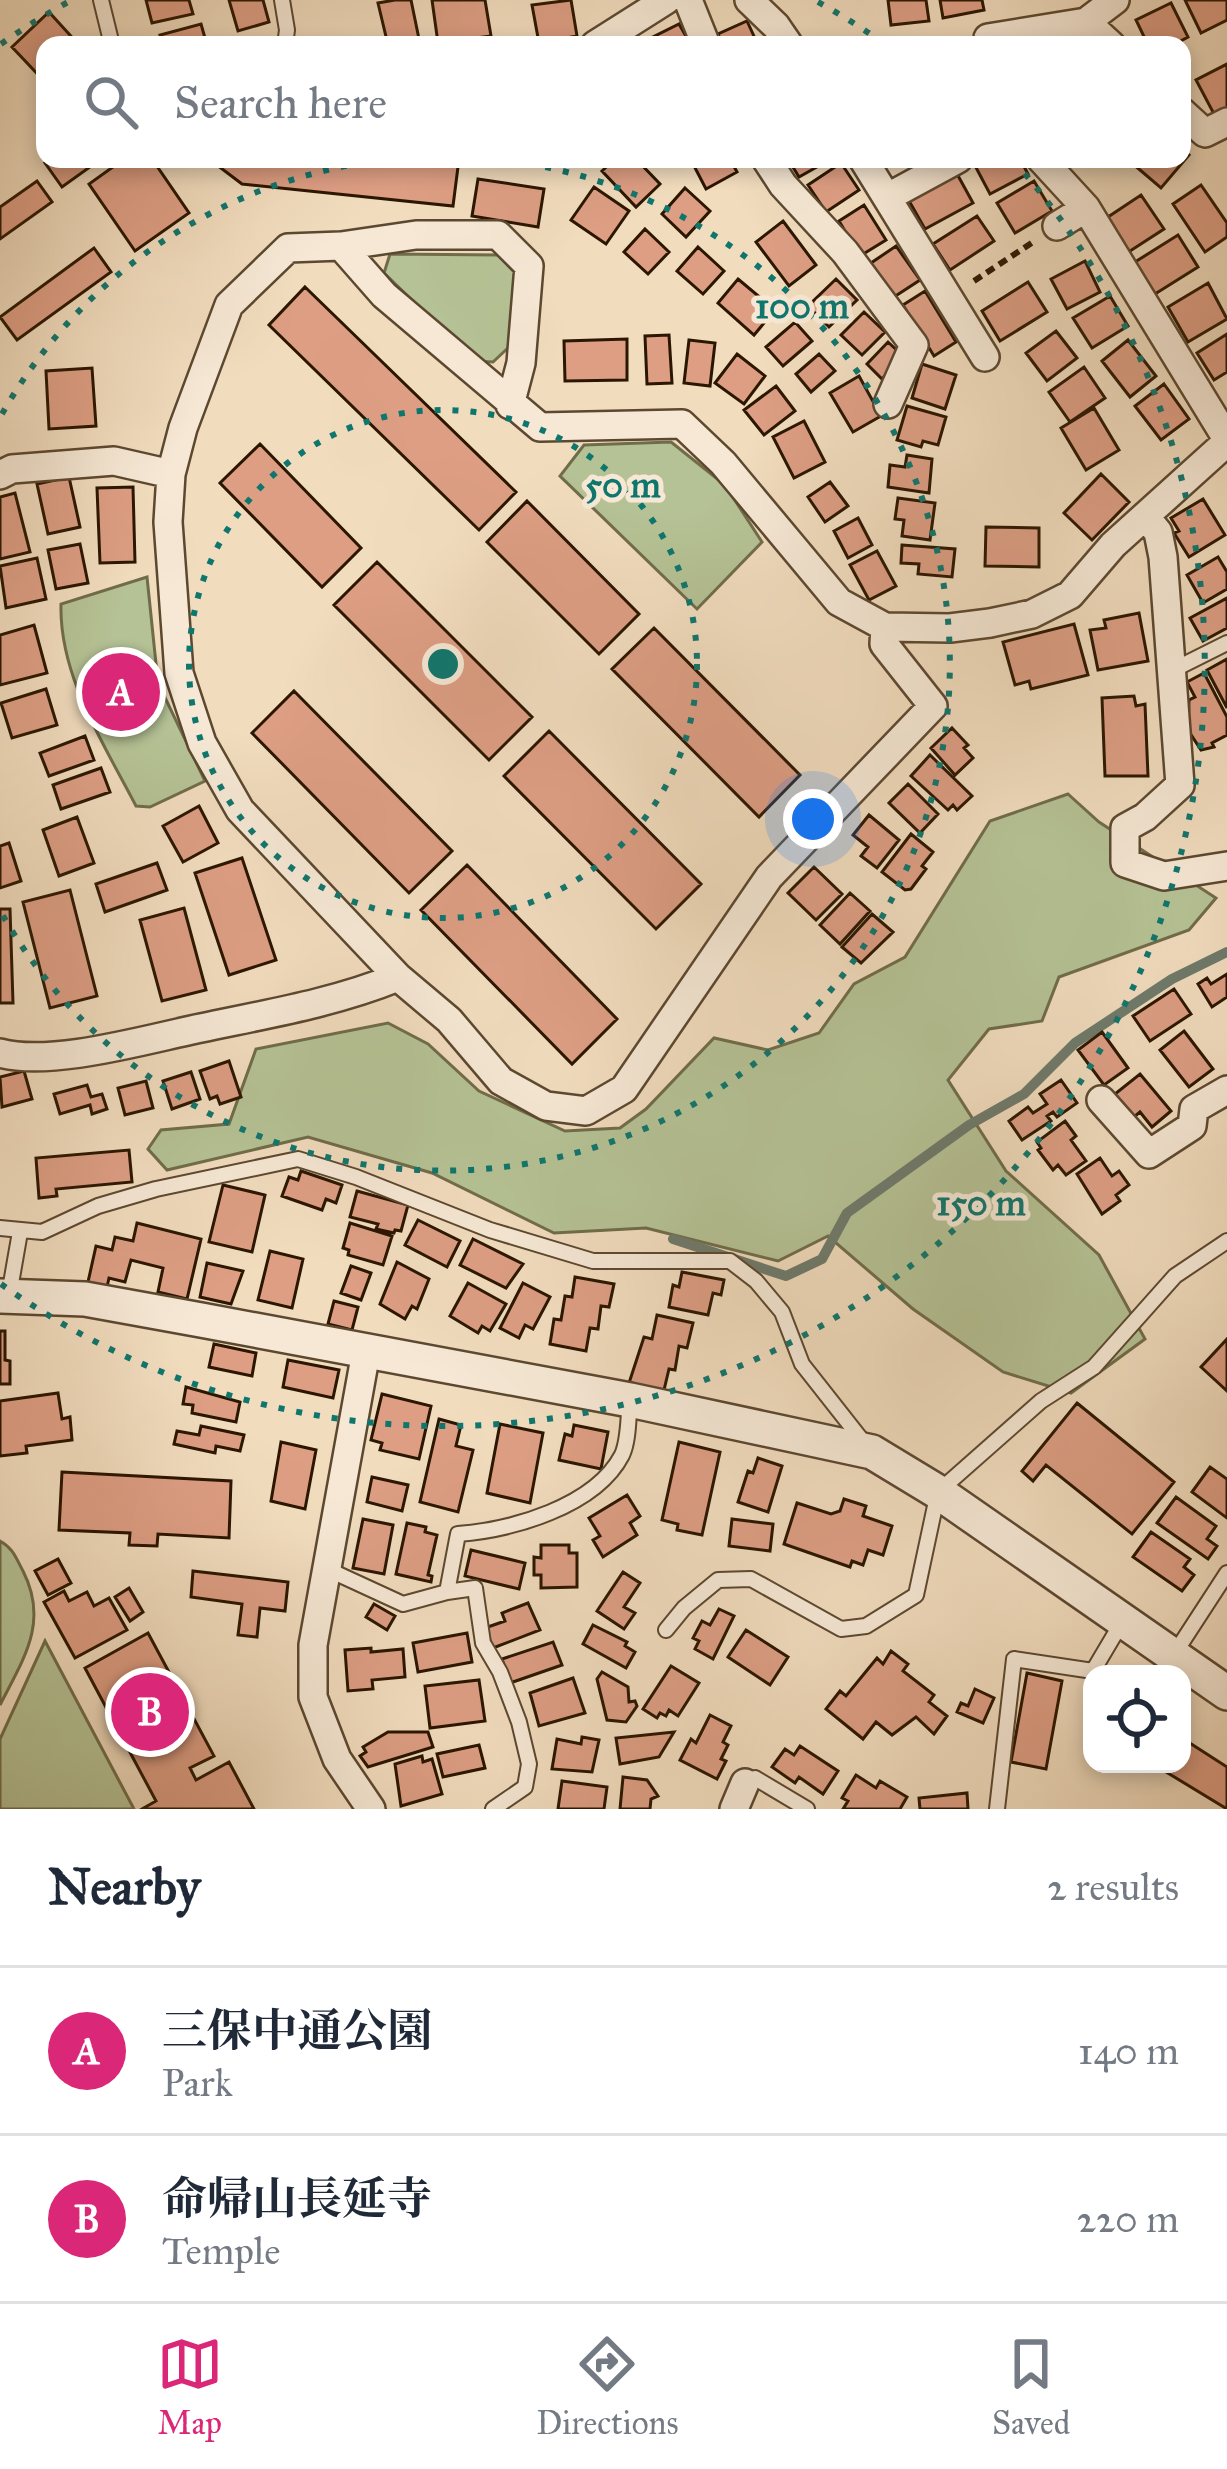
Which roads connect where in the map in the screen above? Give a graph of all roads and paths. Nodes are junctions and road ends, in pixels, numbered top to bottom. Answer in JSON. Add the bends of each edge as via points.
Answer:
{"nodes":[{"id":1,"x":101,"y":0,"type":"edge"},
{"id":2,"x":282,"y":0,"type":"edge"},
{"id":3,"x":666,"y":0,"type":"edge"},
{"id":4,"x":688,"y":0,"type":"edge"},
{"id":5,"x":749,"y":0,"type":"edge"},
{"id":6,"x":1115,"y":0,"type":"edge"},
{"id":7,"x":1087,"y":22,"type":"junction"},
{"id":8,"x":110,"y":36,"type":"edge"},
{"id":9,"x":286,"y":36,"type":"edge"},
{"id":10,"x":610,"y":36,"type":"edge"},
{"id":11,"x":702,"y":36,"type":"edge"},
{"id":12,"x":783,"y":36,"type":"edge"},
{"id":13,"x":1000,"y":36,"type":"edge"},
{"id":14,"x":1102,"y":36,"type":"edge"},
{"id":15,"x":1191,"y":120,"type":"edge"},
{"id":16,"x":1227,"y":122,"type":"edge"},
{"id":17,"x":772,"y":168,"type":"edge"},
{"id":18,"x":869,"y":168,"type":"edge"},
{"id":19,"x":942,"y":168,"type":"edge"},
{"id":20,"x":1049,"y":168,"type":"edge"},
{"id":21,"x":889,"y":197,"type":"junction"},
{"id":22,"x":1086,"y":208,"type":"junction"},
{"id":23,"x":1058,"y":226,"type":"joint"},
{"id":24,"x":340,"y":246,"type":"junction"},
{"id":25,"x":953,"y":293,"type":"junction"},
{"id":26,"x":985,"y":357,"type":"dead end"},
{"id":27,"x":888,"y":404,"type":"dead end"},
{"id":28,"x":510,"y":405,"type":"junction"},
{"id":29,"x":1227,"y":440,"type":"edge"},
{"id":30,"x":171,"y":474,"type":"junction"},
{"id":31,"x":0,"y":475,"type":"edge"},
{"id":32,"x":1144,"y":516,"type":"junction"},
{"id":33,"x":885,"y":627,"type":"junction"},
{"id":34,"x":1227,"y":643,"type":"edge"},
{"id":35,"x":1173,"y":670,"type":"junction"},
{"id":36,"x":1227,"y":866,"type":"edge"},
{"id":37,"x":398,"y":977,"type":"junction"},
{"id":38,"x":0,"y":1053,"type":"edge"},
{"id":39,"x":1227,"y":1090,"type":"edge"},
{"id":40,"x":1101,"y":1100,"type":"dead end"},
{"id":41,"x":0,"y":1228,"type":"edge"},
{"id":42,"x":20,"y":1232,"type":"junction"},
{"id":43,"x":1227,"y":1241,"type":"edge"},
{"id":44,"x":4,"y":1295,"type":"edge"},
{"id":45,"x":366,"y":1352,"type":"junction"},
{"id":46,"x":630,"y":1400,"type":"junction"},
{"id":47,"x":872,"y":1452,"type":"junction"},
{"id":48,"x":938,"y":1492,"type":"junction"},
{"id":49,"x":327,"y":1569,"type":"junction"},
{"id":50,"x":1227,"y":1573,"type":"edge"},
{"id":51,"x":447,"y":1592,"type":"junction"},
{"id":52,"x":1122,"y":1622,"type":"junction"},
{"id":53,"x":666,"y":1630,"type":"dead end"},
{"id":54,"x":1173,"y":1656,"type":"junction"},
{"id":55,"x":1227,"y":1693,"type":"edge"},
{"id":56,"x":739,"y":1796,"type":"edge"},
{"id":57,"x":371,"y":1806,"type":"edge"},
{"id":58,"x":493,"y":1809,"type":"edge"},
{"id":59,"x":807,"y":1809,"type":"edge"},
{"id":60,"x":997,"y":1809,"type":"edge"}],
"edges":[{"from":1,"to":8,"type":"lane"},
{"from":2,"to":9,"type":"lane"},
{"from":3,"to":10,"type":"street"},
{"from":4,"to":11,"type":"street"},
{"from":5,"to":12,"type":"street"},
{"from":6,"to":7,"type":"street"},
{"from":7,"to":13,"type":"street"},
{"from":7,"to":14,"type":"street"},
{"from":15,"to":16,"type":"street","via":[[1205,133]]},
{"from":17,"to":27,"type":"street","via":[[914,346]]},
{"from":18,"to":21,"type":"street"},
{"from":19,"to":21,"type":"street"},
{"from":20,"to":22,"type":"street"},
{"from":21,"to":25,"type":"street"},
{"from":22,"to":23,"type":"street"},
{"from":22,"to":29,"type":"street"},
{"from":23,"to":25,"type":"path"},
{"from":24,"to":28,"type":"street"},
{"from":24,"to":28,"type":"street","via":[[498,235],[529,266]]},
{"from":24,"to":30,"type":"street","via":[[289,248],[230,305]]},
{"from":25,"to":26,"type":"street"},
{"from":28,"to":33,"type":"street","via":[[540,427],[682,424],[839,602]]},
{"from":29,"to":32,"type":"street"},
{"from":30,"to":31,"type":"street","via":[[114,460]]},
{"from":30,"to":37,"type":"street","via":[[179,673],[202,743],[240,810]]},
{"from":32,"to":33,"type":"street","via":[[1070,596],[1032,614],[950,628]]},
{"from":32,"to":35,"type":"street","via":[[1163,557]]},
{"from":33,"to":37,"type":"street","via":[[884,644],[933,706],[769,877],[624,1089],[586,1111],[546,1106],[502,1081]]},
{"from":34,"to":35,"type":"lane"},
{"from":35,"to":36,"type":"street","via":[[1180,785],[1126,828],[1125,863],[1164,876]]},
{"from":37,"to":38,"type":"street","via":[[354,995],[114,1046],[20,1058]]},
{"from":39,"to":40,"type":"street","via":[[1194,1109],[1192,1126],[1149,1154]]},
{"from":41,"to":42,"type":"lane"},
{"from":42,"to":44,"type":"lane"},
{"from":42,"to":47,"type":"lane","via":[[42,1232],[156,1189],[298,1159],[593,1261],[730,1261],[782,1312],[802,1364]]},
{"from":43,"to":48,"type":"lane","via":[[1175,1276],[1094,1367]]},
{"from":44,"to":45,"type":"street","via":[[85,1299]]},
{"from":45,"to":46,"type":"street"},
{"from":45,"to":49,"type":"street"},
{"from":46,"to":47,"type":"street"},
{"from":46,"to":51,"type":"lane","via":[[625,1451],[608,1476],[576,1500],[487,1532],[458,1534]]},
{"from":47,"to":48,"type":"street"},
{"from":48,"to":52,"type":"street"},
{"from":48,"to":53,"type":"lane","via":[[916,1595],[866,1626],[841,1629],[751,1579],[718,1580]]},
{"from":49,"to":51,"type":"lane","via":[[403,1604]]},
{"from":49,"to":57,"type":"street","via":[[313,1697],[350,1784]]},
{"from":50,"to":54,"type":"lane"},
{"from":51,"to":58,"type":"lane","via":[[475,1588],[483,1643],[507,1689],[529,1764],[525,1787]]},
{"from":52,"to":54,"type":"street"},
{"from":52,"to":60,"type":"lane","via":[[1093,1671],[1014,1658]]},
{"from":54,"to":55,"type":"street"},
{"from":56,"to":59,"type":"lane","via":[[755,1778]]}]}
